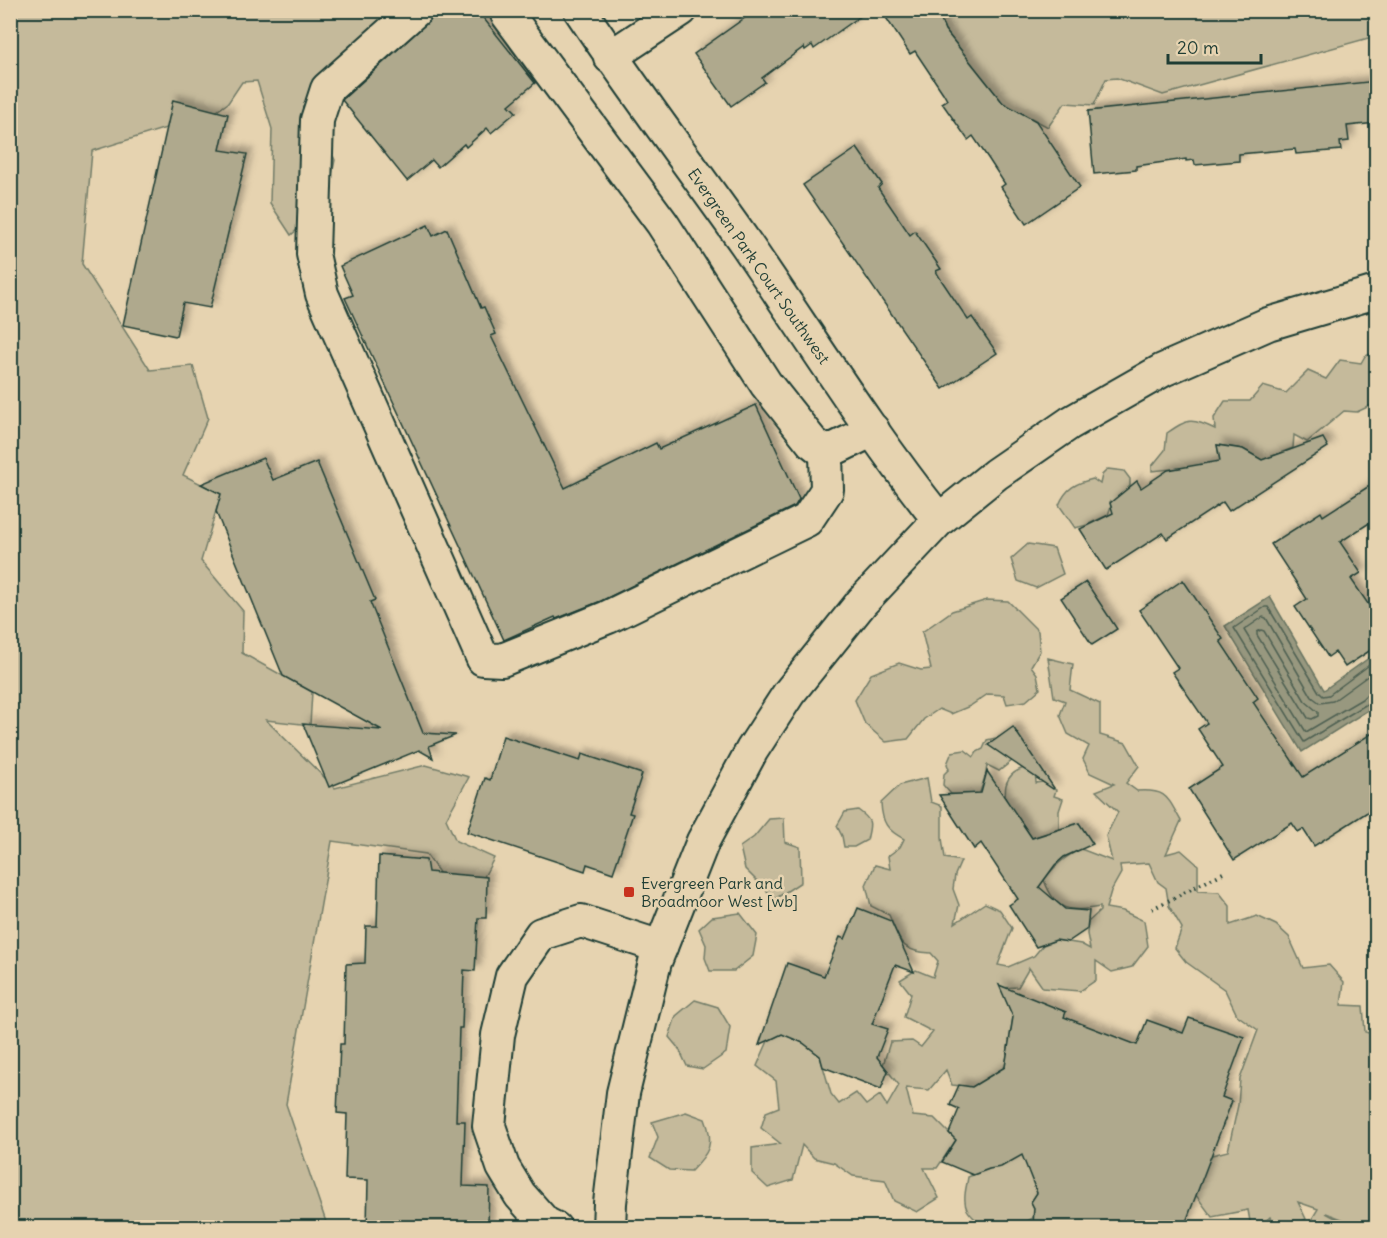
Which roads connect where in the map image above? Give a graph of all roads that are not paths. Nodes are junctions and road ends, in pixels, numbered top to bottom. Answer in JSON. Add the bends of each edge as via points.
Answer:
{"nodes":[{"id":1,"x":416,"y":10,"type":"edge"},
{"id":2,"x":506,"y":10,"type":"edge"},
{"id":3,"x":580,"y":10,"type":"edge"},
{"id":4,"x":681,"y":10,"type":"edge"},
{"id":5,"x":610,"y":57,"type":"junction"},
{"id":6,"x":1377,"y":292,"type":"edge"},
{"id":7,"x":873,"y":430,"type":"junction"},
{"id":8,"x":826,"y":453,"type":"junction"},
{"id":9,"x":939,"y":520,"type":"junction"},
{"id":10,"x":661,"y":947,"type":"junction"},
{"id":11,"x":555,"y":1227,"type":"edge"},
{"id":12,"x":609,"y":1227,"type":"edge"}],
"edges":[{"from":1,"to":8,"type":"street","via":[[327,89],[317,120],[312,254],[322,294],[483,659],[502,660],[608,617],[807,520],[827,490]]},
{"from":2,"to":8,"type":"street","via":[[662,223],[766,384],[812,442]]},
{"from":3,"to":5,"type":"street","name":"Evergreen Park Court Southwest"},
{"from":4,"to":5,"type":"street"},
{"from":5,"to":7,"type":"street","name":"Evergreen Park Court Southwest","via":[[746,244]]},
{"from":6,"to":9,"type":"street","via":[[1268,324],[1162,370],[1070,423],[996,474]]},
{"from":7,"to":8,"type":"street"},
{"from":7,"to":9,"type":"street","name":"Evergreen Park Court Southwest"},
{"from":9,"to":10,"type":"street","via":[[862,602],[789,693],[703,841]]},
{"from":10,"to":11,"type":"street","via":[[582,921],[541,934],[512,976],[498,1035],[489,1126],[503,1167],[520,1195],[544,1222]]},
{"from":10,"to":12,"type":"street","via":[[623,1093]]}]}
